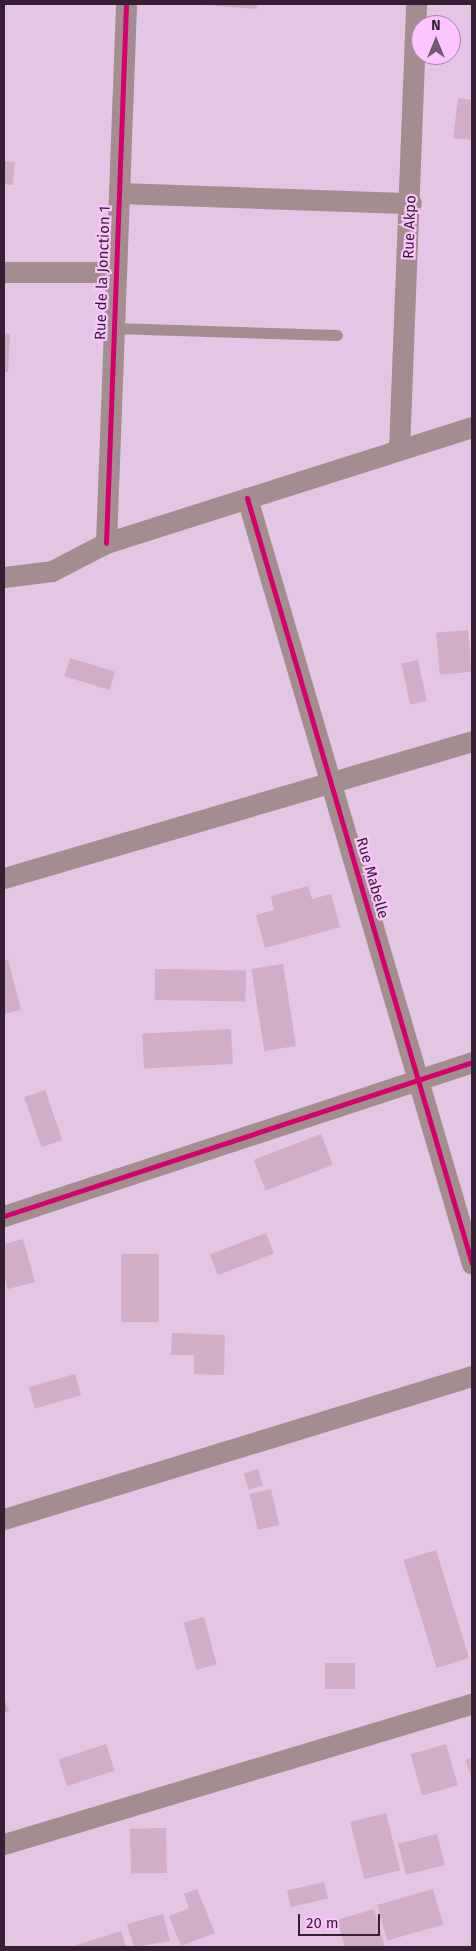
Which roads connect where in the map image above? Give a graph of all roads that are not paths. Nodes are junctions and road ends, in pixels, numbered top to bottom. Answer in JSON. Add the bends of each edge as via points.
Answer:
{"nodes":[{"id":1,"x":126,"y":4,"type":"edge"},
{"id":2,"x":416,"y":4,"type":"edge"},
{"id":3,"x":119,"y":193,"type":"junction"},
{"id":4,"x":411,"y":202,"type":"junction"},
{"id":5,"x":4,"y":272,"type":"edge"},
{"id":6,"x":116,"y":272,"type":"junction"},
{"id":7,"x":114,"y":328,"type":"junction"},
{"id":8,"x":337,"y":335,"type":"dead end"},
{"id":9,"x":472,"y":427,"type":"edge"},
{"id":10,"x":400,"y":450,"type":"junction"},
{"id":11,"x":247,"y":498,"type":"junction"},
{"id":12,"x":106,"y":543,"type":"junction"},
{"id":13,"x":4,"y":576,"type":"edge"},
{"id":14,"x":472,"y":741,"type":"edge"},
{"id":15,"x":332,"y":784,"type":"junction"},
{"id":16,"x":4,"y":878,"type":"edge"},
{"id":17,"x":472,"y":1062,"type":"edge"},
{"id":18,"x":417,"y":1080,"type":"junction"},
{"id":19,"x":4,"y":1216,"type":"edge"},
{"id":20,"x":472,"y":1264,"type":"edge"},
{"id":21,"x":472,"y":1376,"type":"edge"},
{"id":22,"x":4,"y":1519,"type":"edge"},
{"id":23,"x":472,"y":1704,"type":"edge"},
{"id":24,"x":4,"y":1844,"type":"edge"}],
"edges":[{"from":1,"to":3,"type":"street","name":"Rue de la Jonction 1"},
{"from":2,"to":4,"type":"street","name":"Rue Akpo"},
{"from":3,"to":4,"type":"street"},
{"from":3,"to":6,"type":"street","name":"Rue de la Jonction 1"},
{"from":4,"to":10,"type":"street","name":"Rue Akpo"},
{"from":5,"to":6,"type":"street"},
{"from":6,"to":7,"type":"street","name":"Rue de la Jonction 1"},
{"from":7,"to":8,"type":"lane"},
{"from":7,"to":12,"type":"street","name":"Rue de la Jonction 1"},
{"from":9,"to":10,"type":"street"},
{"from":10,"to":11,"type":"street"},
{"from":11,"to":12,"type":"street"},
{"from":11,"to":15,"type":"street","name":"Rue Mabelle"},
{"from":12,"to":13,"type":"street","via":[[52,571]]},
{"from":14,"to":15,"type":"street"},
{"from":15,"to":16,"type":"street","via":[[58,859]]},
{"from":15,"to":18,"type":"street","name":"Rue Mabelle"},
{"from":17,"to":18,"type":"street"},
{"from":18,"to":19,"type":"street"},
{"from":18,"to":20,"type":"street","name":"Rue Mabelle"},
{"from":21,"to":22,"type":"street"},
{"from":23,"to":24,"type":"street"}]}
